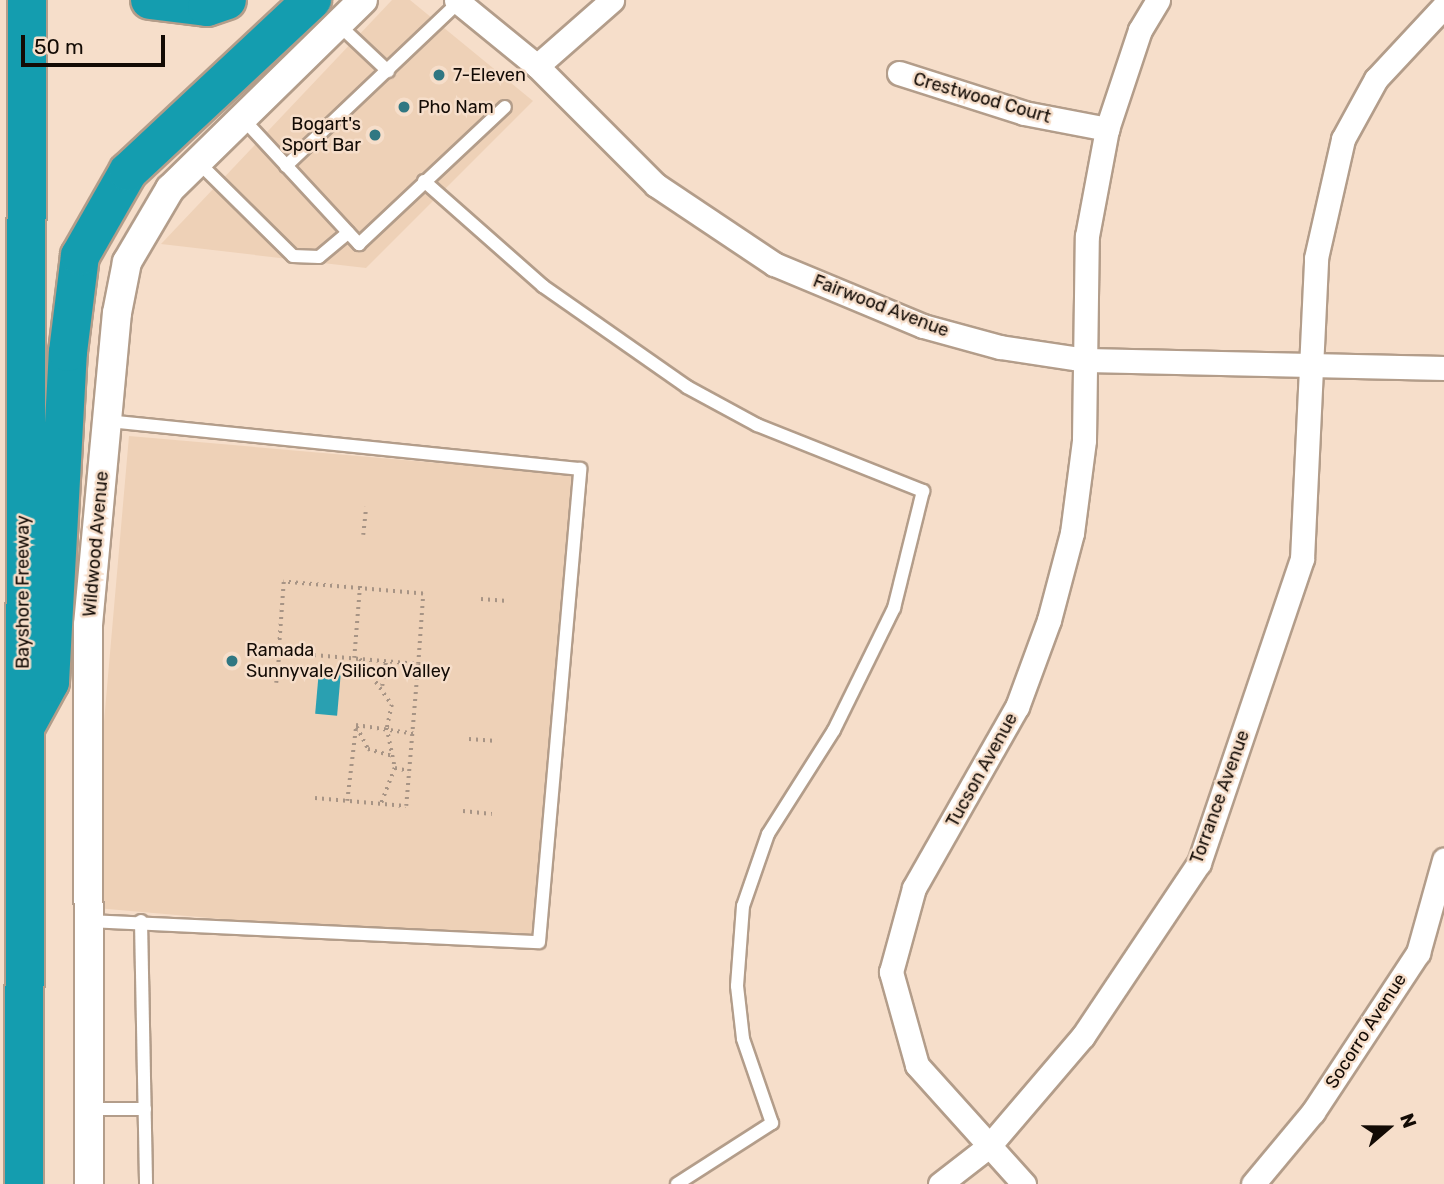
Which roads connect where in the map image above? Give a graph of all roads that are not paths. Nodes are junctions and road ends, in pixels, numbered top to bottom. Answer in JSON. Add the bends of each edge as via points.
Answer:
{"nodes":[{"id":1,"x":27,"y":0,"type":"edge"},
{"id":2,"x":150,"y":0,"type":"edge"},
{"id":3,"x":227,"y":0,"type":"edge"},
{"id":4,"x":312,"y":0,"type":"edge"},
{"id":5,"x":363,"y":0,"type":"edge"},
{"id":6,"x":612,"y":0,"type":"edge"},
{"id":7,"x":1158,"y":0,"type":"edge"},
{"id":8,"x":458,"y":1,"type":"edge"},
{"id":9,"x":1444,"y":6,"type":"edge"},
{"id":10,"x":340,"y":26,"type":"junction"},
{"id":11,"x":537,"y":66,"type":"junction"},
{"id":12,"x":388,"y":71,"type":"junction"},
{"id":13,"x":899,"y":73,"type":"dead end"},
{"id":14,"x":505,"y":107,"type":"dead end"},
{"id":15,"x":245,"y":121,"type":"junction"},
{"id":16,"x":1107,"y":129,"type":"junction"},
{"id":17,"x":199,"y":163,"type":"junction"},
{"id":18,"x":286,"y":166,"type":"junction"},
{"id":19,"x":424,"y":181,"type":"junction"},
{"id":20,"x":348,"y":233,"type":"junction"},
{"id":21,"x":1087,"y":360,"type":"junction"},
{"id":22,"x":1444,"y":368,"type":"edge"},
{"id":23,"x":1315,"y":369,"type":"junction"},
{"id":24,"x":107,"y":421,"type":"junction"},
{"id":25,"x":23,"y":731,"type":"junction"},
{"id":26,"x":1444,"y":860,"type":"edge"},
{"id":27,"x":98,"y":920,"type":"junction"},
{"id":28,"x":141,"y":920,"type":"junction"},
{"id":29,"x":89,"y":1109,"type":"junction"},
{"id":30,"x":145,"y":1109,"type":"junction"},
{"id":31,"x":989,"y":1146,"type":"junction"},
{"id":32,"x":24,"y":1184,"type":"edge"},
{"id":33,"x":89,"y":1184,"type":"edge"},
{"id":34,"x":146,"y":1184,"type":"edge"},
{"id":35,"x":677,"y":1184,"type":"edge"},
{"id":36,"x":940,"y":1184,"type":"edge"},
{"id":37,"x":1024,"y":1184,"type":"edge"},
{"id":38,"x":1253,"y":1184,"type":"edge"}],
"edges":[{"from":1,"to":25,"type":"highway","name":"Bayshore Freeway"},
{"from":2,"to":3,"type":"highway","via":[[207,7]]},
{"from":4,"to":25,"type":"highway","via":[[128,172],[80,256],[68,352],[50,682]]},
{"from":5,"to":10,"type":"street","name":"Wildwood Avenue"},
{"from":6,"to":11,"type":"street"},
{"from":7,"to":16,"type":"street","name":"Tucson Avenue","via":[[1140,30]]},
{"from":8,"to":11,"type":"street","name":"Fairwood Avenue"},
{"from":8,"to":12,"type":"lane"},
{"from":9,"to":23,"type":"street","name":"Torrance Avenue","via":[[1376,79],[1343,139],[1316,258]]},
{"from":10,"to":12,"type":"lane"},
{"from":10,"to":15,"type":"street","name":"Wildwood Avenue"},
{"from":11,"to":21,"type":"street","name":"Fairwood Avenue","via":[[656,185],[774,264],[923,326],[1000,348]]},
{"from":12,"to":18,"type":"lane"},
{"from":13,"to":16,"type":"street","name":"Crestwood Court","via":[[1024,113]]},
{"from":14,"to":19,"type":"lane"},
{"from":15,"to":17,"type":"street","name":"Wildwood Avenue"},
{"from":15,"to":18,"type":"lane"},
{"from":16,"to":21,"type":"street","name":"Tucson Avenue","via":[[1087,236]]},
{"from":17,"to":20,"type":"lane","via":[[293,256],[319,257]]},
{"from":17,"to":24,"type":"street","name":"Wildwood Avenue","via":[[170,189],[127,262]]},
{"from":18,"to":20,"type":"lane"},
{"from":19,"to":20,"type":"lane","via":[[359,244]]},
{"from":19,"to":35,"type":"lane","via":[[543,286],[687,387],[757,425],[923,491],[894,608],[834,730],[768,834],[743,906],[737,986],[743,1039],[772,1123]]},
{"from":21,"to":23,"type":"street","name":"Fairwood Avenue"},
{"from":21,"to":31,"type":"street","name":"Tucson Avenue","via":[[1072,533],[1049,620],[1017,707],[914,888],[891,972],[917,1065]]},
{"from":22,"to":23,"type":"street","name":"Fairwood Avenue"},
{"from":23,"to":31,"type":"street","name":"Torrance Avenue","via":[[1302,559],[1199,863],[1083,1036]]},
{"from":24,"to":27,"type":"street","name":"Wildwood Avenue","via":[[88,638]]},
{"from":24,"to":28,"type":"lane","via":[[580,470],[539,942]]},
{"from":25,"to":32,"type":"highway","name":"Bayshore Freeway"},
{"from":26,"to":38,"type":"street","name":"Socorro Avenue","via":[[1418,953],[1313,1112]]},
{"from":27,"to":28,"type":"lane"},
{"from":27,"to":29,"type":"street","name":"Wildwood Avenue"},
{"from":28,"to":30,"type":"lane"},
{"from":29,"to":30,"type":"lane"},
{"from":29,"to":33,"type":"street","name":"Wildwood Avenue"},
{"from":30,"to":34,"type":"lane"},
{"from":31,"to":36,"type":"street","name":"Torrance Avenue"},
{"from":31,"to":37,"type":"street","name":"Tucson Avenue"}]}
